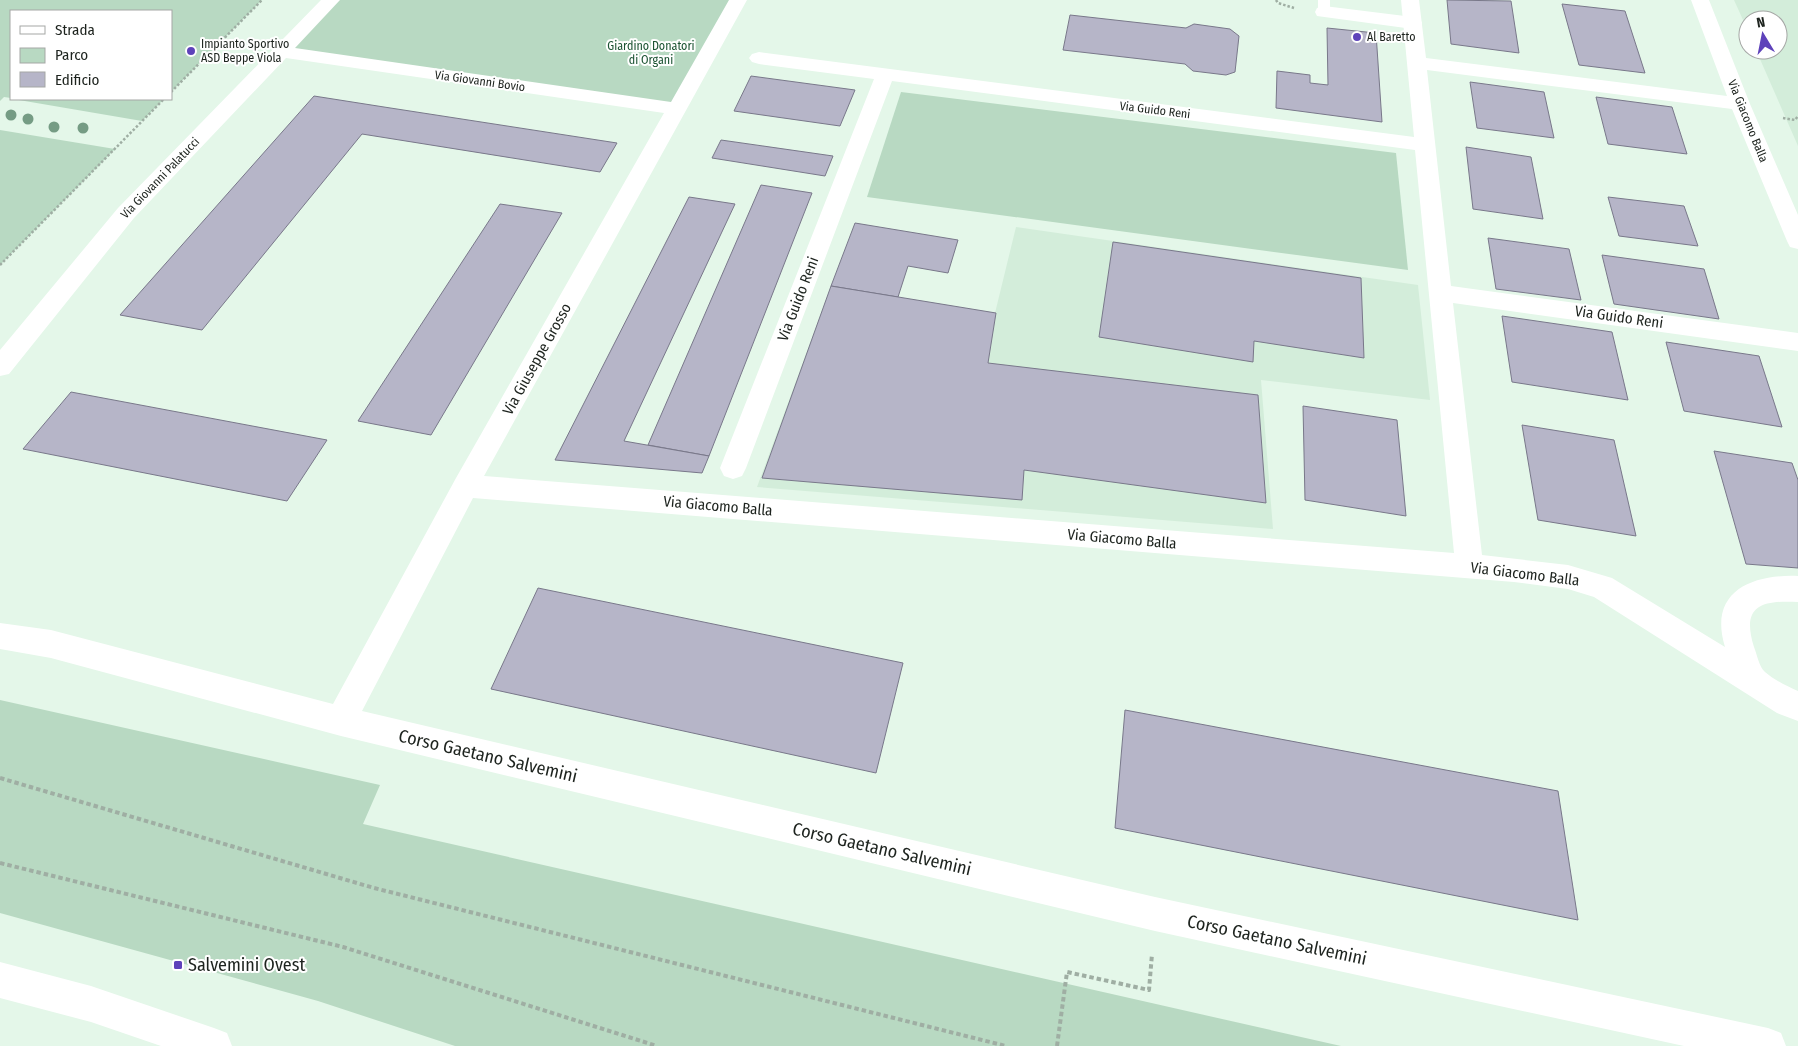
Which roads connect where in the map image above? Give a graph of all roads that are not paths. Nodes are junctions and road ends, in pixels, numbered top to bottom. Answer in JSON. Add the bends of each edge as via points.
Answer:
{"nodes":[{"id":1,"x":331,"y":0,"type":"edge"},
{"id":2,"x":738,"y":0,"type":"edge"},
{"id":3,"x":1410,"y":0,"type":"edge"},
{"id":4,"x":1700,"y":0,"type":"edge"},
{"id":5,"x":1324,"y":6,"type":"edge"},
{"id":6,"x":1413,"y":23,"type":"junction"},
{"id":7,"x":282,"y":52,"type":"junction"},
{"id":8,"x":759,"y":58,"type":"dead end"},
{"id":9,"x":1417,"y":63,"type":"junction"},
{"id":10,"x":885,"y":74,"type":"junction"},
{"id":11,"x":1740,"y":104,"type":"junction"},
{"id":12,"x":678,"y":109,"type":"junction"},
{"id":13,"x":1425,"y":145,"type":"junction"},
{"id":14,"x":1798,"y":241,"type":"edge"},
{"id":15,"x":1441,"y":293,"type":"junction"},
{"id":16,"x":1798,"y":342,"type":"edge"},
{"id":17,"x":0,"y":367,"type":"edge"},
{"id":18,"x":734,"y":468,"type":"dead end"},
{"id":19,"x":465,"y":486,"type":"junction"},
{"id":20,"x":1469,"y":567,"type":"junction"},
{"id":21,"x":1798,"y":589,"type":"edge"},
{"id":22,"x":0,"y":636,"type":"edge"},
{"id":23,"x":1751,"y":679,"type":"junction"},
{"id":24,"x":1798,"y":706,"type":"edge"},
{"id":25,"x":341,"y":721,"type":"junction"},
{"id":26,"x":0,"y":980,"type":"edge"},
{"id":27,"x":214,"y":1046,"type":"edge"},
{"id":28,"x":1768,"y":1046,"type":"edge"}],
"edges":[{"from":1,"to":7,"type":"street","name":"Via Giovanni Palatucci"},
{"from":2,"to":12,"type":"street","name":"Via Giuseppe Grosso"},
{"from":3,"to":6,"type":"street"},
{"from":4,"to":11,"type":"street","name":"Via Giacomo Balla"},
{"from":5,"to":6,"type":"street"},
{"from":6,"to":9,"type":"street"},
{"from":7,"to":12,"type":"street","name":"Via Giovanni Bovio"},
{"from":7,"to":17,"type":"street","name":"Via Giovanni Palatucci","via":[[126,213]]},
{"from":8,"to":10,"type":"street","name":"Via Guido Reni"},
{"from":9,"to":11,"type":"street"},
{"from":9,"to":13,"type":"street"},
{"from":10,"to":13,"type":"street","name":"Via Guido Reni"},
{"from":10,"to":18,"type":"street","name":"Via Guido Reni"},
{"from":11,"to":14,"type":"street","name":"Via Giacomo Balla"},
{"from":12,"to":19,"type":"street","name":"Via Giuseppe Grosso"},
{"from":13,"to":15,"type":"street"},
{"from":15,"to":16,"type":"street","name":"Via Guido Reni"},
{"from":15,"to":20,"type":"street"},
{"from":19,"to":20,"type":"street","name":"Via Giacomo Balla"},
{"from":19,"to":25,"type":"street","name":"Via Giuseppe Grosso"},
{"from":20,"to":23,"type":"street","name":"Via Giacomo Balla","via":[[1568,577],[1602,587]]},
{"from":21,"to":23,"type":"street","via":[[1776,587],[1750,595],[1736,611],[1736,634]]},
{"from":22,"to":25,"type":"street","name":"Corso Gaetano Salvemini","via":[[51,644]]},
{"from":23,"to":24,"type":"street","name":"Via Giacomo Balla"},
{"from":25,"to":28,"type":"street","name":"Corso Gaetano Salvemini","via":[[1155,914]]},
{"from":26,"to":27,"type":"street","via":[[91,1004]]}]}
